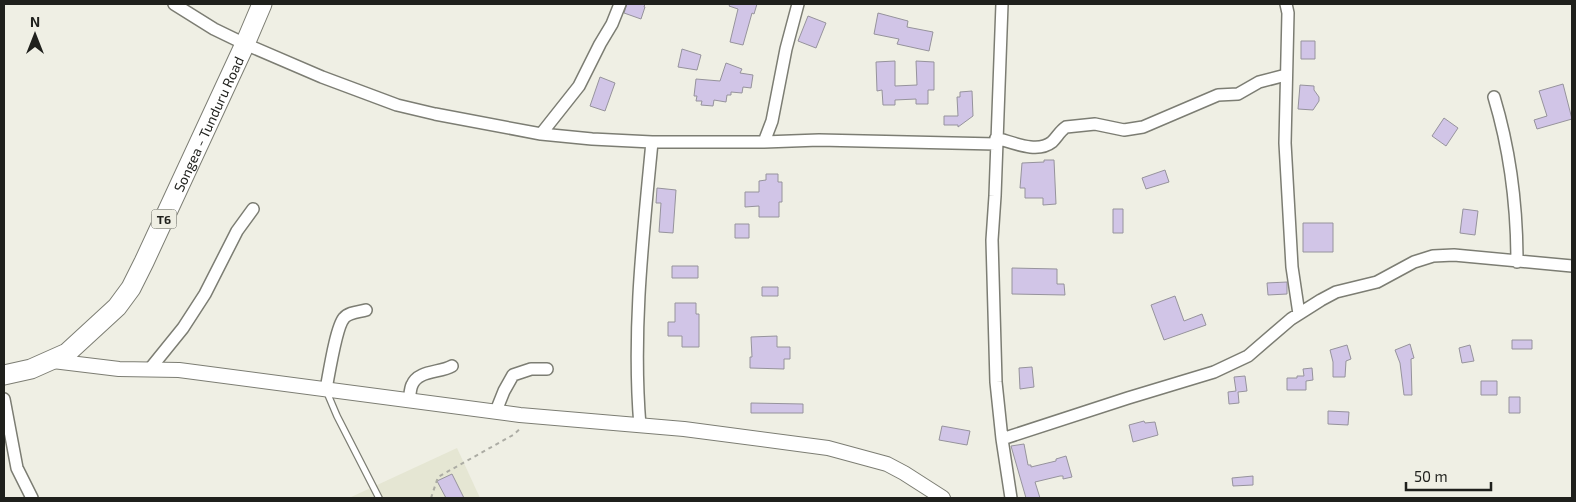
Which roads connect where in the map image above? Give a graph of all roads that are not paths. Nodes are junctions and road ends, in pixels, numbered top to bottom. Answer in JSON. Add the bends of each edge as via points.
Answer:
{"nodes":[{"id":1,"x":174,"y":4,"type":"edge"},
{"id":2,"x":262,"y":4,"type":"edge"},
{"id":3,"x":620,"y":4,"type":"edge"},
{"id":4,"x":798,"y":4,"type":"edge"},
{"id":5,"x":1002,"y":4,"type":"edge"},
{"id":6,"x":1286,"y":4,"type":"edge"},
{"id":7,"x":245,"y":44,"type":"junction"},
{"id":8,"x":1286,"y":76,"type":"junction"},
{"id":9,"x":1494,"y":97,"type":"dead end"},
{"id":10,"x":540,"y":134,"type":"junction"},
{"id":11,"x":996,"y":141,"type":"junction"},
{"id":12,"x":652,"y":142,"type":"junction"},
{"id":13,"x":764,"y":142,"type":"junction"},
{"id":14,"x":253,"y":209,"type":"dead end"},
{"id":15,"x":1517,"y":262,"type":"junction"},
{"id":16,"x":1572,"y":266,"type":"edge"},
{"id":17,"x":366,"y":310,"type":"dead end"},
{"id":18,"x":1299,"y":314,"type":"junction"},
{"id":19,"x":53,"y":361,"type":"junction"},
{"id":20,"x":452,"y":366,"type":"dead end"},
{"id":21,"x":547,"y":369,"type":"dead end"},
{"id":22,"x":149,"y":370,"type":"junction"},
{"id":23,"x":4,"y":375,"type":"edge"},
{"id":24,"x":326,"y":389,"type":"junction"},
{"id":25,"x":4,"y":399,"type":"edge"},
{"id":26,"x":409,"y":401,"type":"junction"},
{"id":27,"x":496,"y":411,"type":"junction"},
{"id":28,"x":640,"y":426,"type":"junction"},
{"id":29,"x":1002,"y":439,"type":"junction"},
{"id":30,"x":32,"y":498,"type":"edge"},
{"id":31,"x":379,"y":498,"type":"edge"},
{"id":32,"x":943,"y":498,"type":"edge"},
{"id":33,"x":1011,"y":498,"type":"edge"}],
"edges":[{"from":1,"to":7,"type":"street"},
{"from":2,"to":7,"type":"highway","name":"Songea - Tunduru Road","number":"T6"},
{"from":3,"to":10,"type":"street","via":[[580,86]]},
{"from":4,"to":13,"type":"street","via":[[772,121]]},
{"from":5,"to":11,"type":"street"},
{"from":6,"to":8,"type":"street"},
{"from":7,"to":10,"type":"street","via":[[397,105]]},
{"from":7,"to":19,"type":"highway","name":"Songea - Tunduru Road","number":"T6","via":[[131,288],[90,334]]},
{"from":8,"to":11,"type":"street","via":[[1259,82],[1238,94],[1218,94],[1143,127],[1124,130],[1095,124],[1066,127],[1052,142],[1038,147]]},
{"from":8,"to":18,"type":"street","via":[[1285,143],[1292,267]]},
{"from":9,"to":15,"type":"street","via":[[1513,189]]},
{"from":10,"to":12,"type":"street"},
{"from":11,"to":13,"type":"street"},
{"from":11,"to":29,"type":"street","via":[[992,240],[996,382]]},
{"from":12,"to":13,"type":"street"},
{"from":12,"to":28,"type":"street","via":[[640,283],[636,388]]},
{"from":14,"to":22,"type":"street","via":[[237,231],[205,294]]},
{"from":15,"to":16,"type":"street"},
{"from":15,"to":18,"type":"street","via":[[1433,256],[1414,262],[1377,282],[1336,292]]},
{"from":17,"to":24,"type":"street","via":[[345,317],[338,328]]},
{"from":18,"to":29,"type":"street","via":[[1248,356],[1214,372]]},
{"from":19,"to":22,"type":"street"},
{"from":19,"to":23,"type":"highway","name":"Songea - Tunduru Road","number":"T6"},
{"from":20,"to":26,"type":"street","via":[[416,378]]},
{"from":21,"to":27,"type":"street","via":[[531,369],[513,375]]},
{"from":22,"to":24,"type":"street","via":[[179,370]]},
{"from":24,"to":26,"type":"street"},
{"from":24,"to":31,"type":"lane"},
{"from":25,"to":30,"type":"street","via":[[17,468]]},
{"from":26,"to":27,"type":"street"},
{"from":27,"to":28,"type":"street"},
{"from":28,"to":32,"type":"street","via":[[828,448],[887,464]]},
{"from":29,"to":33,"type":"street"}]}
